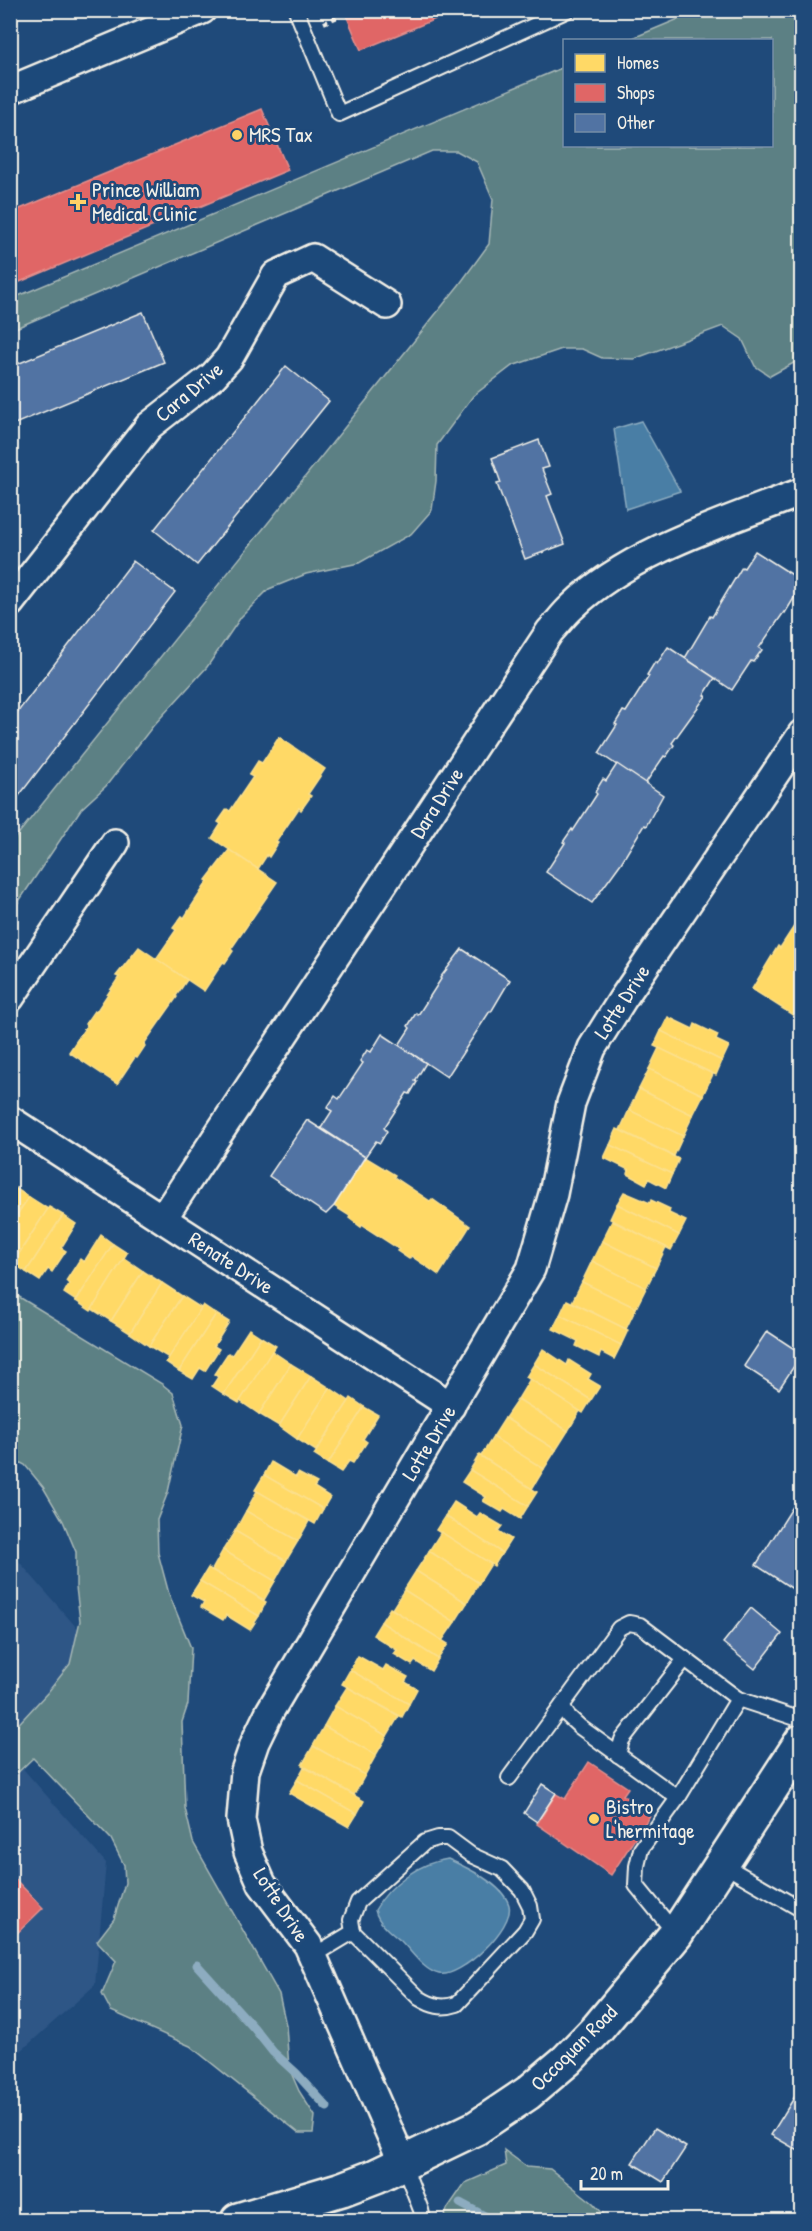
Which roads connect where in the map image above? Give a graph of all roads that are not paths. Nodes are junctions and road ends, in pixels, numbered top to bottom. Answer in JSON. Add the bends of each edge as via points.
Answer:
{"nodes":[{"id":1,"x":202,"y":10,"type":"edge"},
{"id":2,"x":296,"y":10,"type":"edge"},
{"id":3,"x":568,"y":10,"type":"edge"},
{"id":4,"x":10,"y":90,"type":"edge"},
{"id":5,"x":387,"y":305,"type":"dead end"},
{"id":6,"x":801,"y":492,"type":"edge"},
{"id":7,"x":10,"y":603,"type":"edge"},
{"id":8,"x":801,"y":734,"type":"edge"},
{"id":9,"x":115,"y":843,"type":"dead end"},
{"id":10,"x":10,"y":998,"type":"edge"},
{"id":11,"x":10,"y":1120,"type":"edge"},
{"id":12,"x":163,"y":1218,"type":"junction"},
{"id":13,"x":451,"y":1406,"type":"junction"},
{"id":14,"x":685,"y":1659,"type":"junction"},
{"id":15,"x":738,"y":1700,"type":"junction"},
{"id":16,"x":562,"y":1706,"type":"junction"},
{"id":17,"x":801,"y":1720,"type":"edge"},
{"id":18,"x":801,"y":1742,"type":"edge"},
{"id":19,"x":618,"y":1755,"type":"junction"},
{"id":20,"x":509,"y":1778,"type":"dead end"},
{"id":21,"x":678,"y":1798,"type":"junction"},
{"id":22,"x":722,"y":1864,"type":"junction"},
{"id":23,"x":801,"y":1910,"type":"edge"},
{"id":24,"x":353,"y":1932,"type":"junction"},
{"id":25,"x":676,"y":1934,"type":"junction"},
{"id":26,"x":313,"y":1956,"type":"junction"},
{"id":27,"x":403,"y":2163,"type":"junction"},
{"id":28,"x":238,"y":2220,"type":"edge"},
{"id":29,"x":423,"y":2220,"type":"edge"}],
"edges":[{"from":1,"to":4,"type":"street"},
{"from":2,"to":3,"type":"lane","via":[[339,114]]},
{"from":5,"to":7,"type":"street","name":"Cara Drive","via":[[313,258],[276,275],[229,358],[213,376],[149,426]]},
{"from":6,"to":12,"type":"street","name":"Dara Drive","via":[[663,547],[593,589],[550,631]]},
{"from":8,"to":13,"type":"street","name":"Lotte Drive","via":[[592,1048],[571,1103],[553,1194],[531,1269]]},
{"from":9,"to":10,"type":"street"},
{"from":11,"to":12,"type":"street","name":"Renate Drive"},
{"from":12,"to":13,"type":"street","name":"Renate Drive"},
{"from":13,"to":26,"type":"street","name":"Lotte Drive","via":[[270,1711],[245,1771],[241,1819],[248,1851],[262,1884]]},
{"from":14,"to":15,"type":"lane"},
{"from":14,"to":16,"type":"lane","via":[[640,1625],[624,1624]]},
{"from":14,"to":19,"type":"lane","via":[[622,1740]]},
{"from":15,"to":17,"type":"lane"},
{"from":15,"to":21,"type":"lane"},
{"from":16,"to":19,"type":"lane","via":[[580,1727]]},
{"from":16,"to":20,"type":"lane"},
{"from":18,"to":22,"type":"street","name":"Occoquan Road"},
{"from":19,"to":21,"type":"lane"},
{"from":21,"to":25,"type":"lane","via":[[641,1849],[636,1885]]},
{"from":22,"to":23,"type":"lane"},
{"from":22,"to":25,"type":"street","name":"Occoquan Road"},
{"from":24,"to":24,"type":"lane","via":[[419,1998],[431,2006],[447,2007],[457,2004],[532,1919],[522,1890],[502,1869],[471,1855],[448,1838],[438,1838],[424,1842],[358,1902],[351,1920]]},
{"from":24,"to":26,"type":"lane"},
{"from":25,"to":27,"type":"street","name":"Occoquan Road","via":[[598,2028],[528,2093],[476,2128]]},
{"from":26,"to":27,"type":"street","name":"Lotte Drive"},
{"from":27,"to":28,"type":"street","name":"Occoquan Road","via":[[342,2189]]},
{"from":27,"to":29,"type":"lane"}]}
